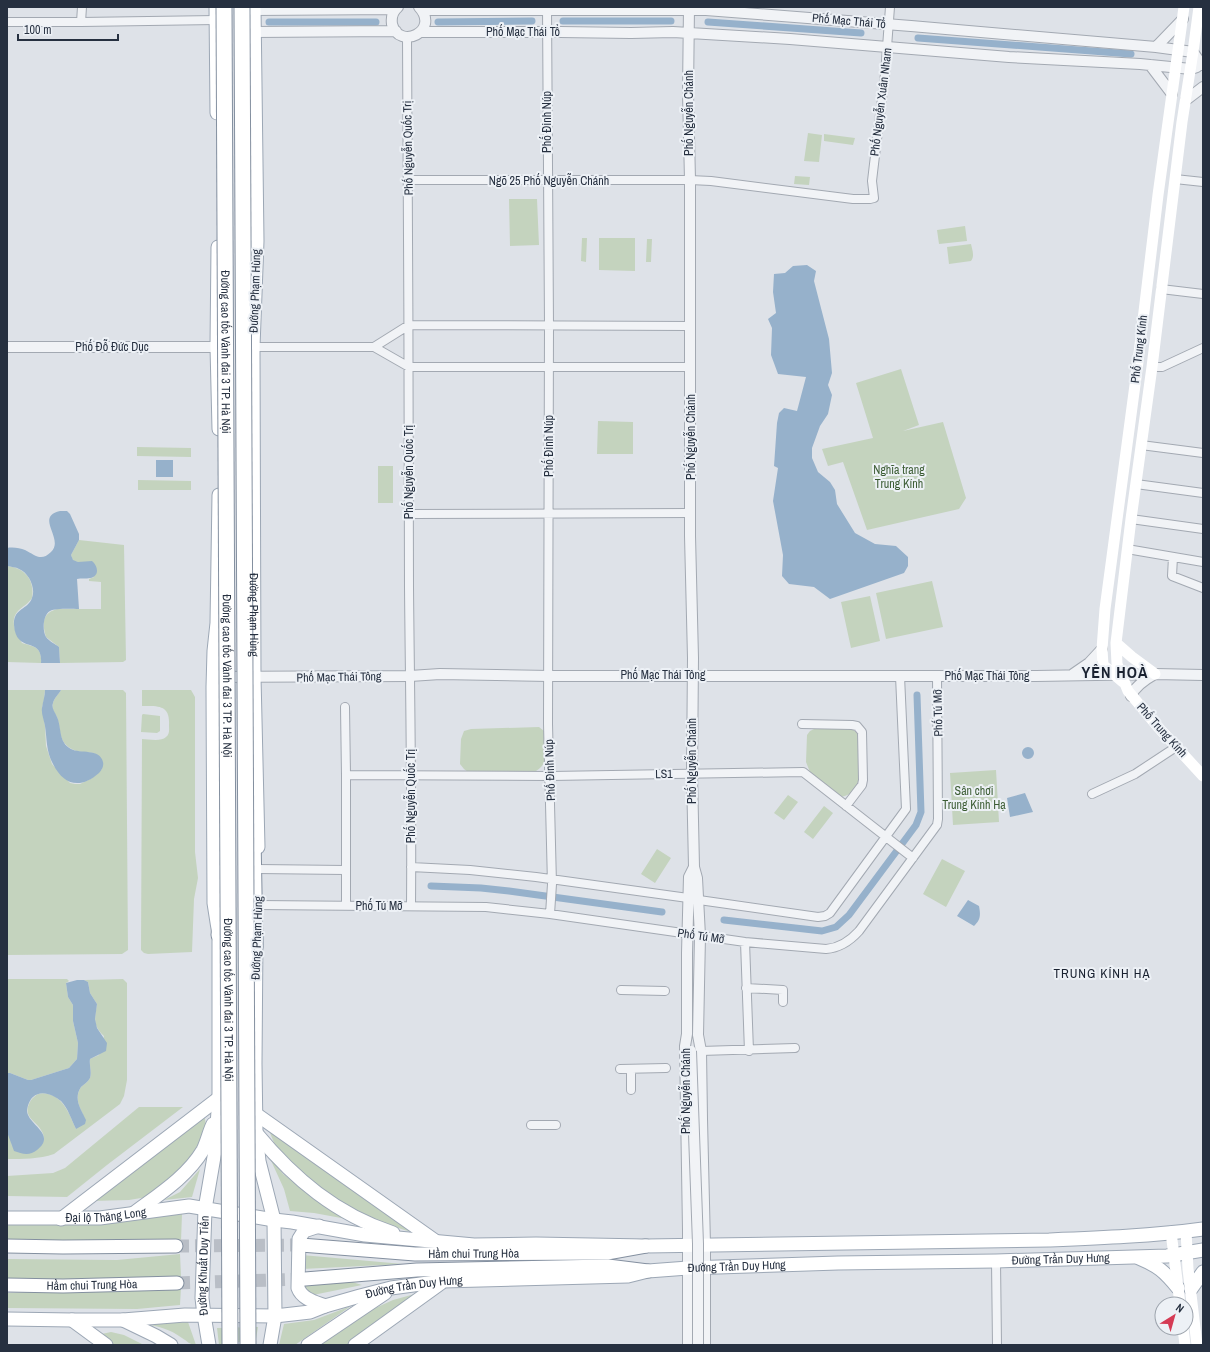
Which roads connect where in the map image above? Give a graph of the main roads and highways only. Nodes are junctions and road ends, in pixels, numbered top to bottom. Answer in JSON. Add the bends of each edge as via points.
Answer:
{"nodes":[{"id":1,"x":1184,"y":7,"type":"edge"},
{"id":2,"x":1199,"y":7,"type":"edge"},
{"id":3,"x":250,"y":8,"type":"edge"},
{"id":4,"x":219,"y":11,"type":"edge"},
{"id":5,"x":217,"y":347,"type":"junction"},
{"id":6,"x":253,"y":347,"type":"junction"},
{"id":7,"x":244,"y":540,"type":"junction"},
{"id":8,"x":226,"y":565,"type":"junction"},
{"id":9,"x":1116,"y":643,"type":"junction"},
{"id":10,"x":1155,"y":674,"type":"road end"},
{"id":11,"x":1119,"y":677,"type":"junction"},
{"id":12,"x":1203,"y":776,"type":"edge"},
{"id":13,"x":219,"y":935,"type":"junction"},
{"id":14,"x":255,"y":947,"type":"junction"},
{"id":15,"x":219,"y":1098,"type":"junction"},
{"id":16,"x":218,"y":1113,"type":"junction"},
{"id":17,"x":256,"y":1114,"type":"junction"},
{"id":18,"x":256,"y":1132,"type":"junction"},
{"id":19,"x":216,"y":1151,"type":"junction"},
{"id":20,"x":259,"y":1161,"type":"junction"},
{"id":21,"x":205,"y":1209,"type":"junction"},
{"id":22,"x":132,"y":1214,"type":"junction"},
{"id":23,"x":7,"y":1218,"type":"edge"},
{"id":24,"x":61,"y":1219,"type":"junction"},
{"id":25,"x":274,"y":1220,"type":"junction"},
{"id":26,"x":319,"y":1226,"type":"junction"},
{"id":27,"x":1203,"y":1229,"type":"edge"},
{"id":28,"x":1186,"y":1231,"type":"junction"},
{"id":29,"x":1171,"y":1232,"type":"junction"},
{"id":30,"x":412,"y":1239,"type":"junction"},
{"id":31,"x":436,"y":1242,"type":"junction"},
{"id":32,"x":838,"y":1243,"type":"junction"},
{"id":33,"x":7,"y":1246,"type":"edge"},
{"id":34,"x":176,"y":1246,"type":"tunnel mouth"},
{"id":35,"x":301,"y":1246,"type":"tunnel mouth"},
{"id":36,"x":646,"y":1246,"type":"junction"},
{"id":37,"x":1203,"y":1250,"type":"edge"},
{"id":38,"x":1188,"y":1253,"type":"junction"},
{"id":39,"x":1173,"y":1255,"type":"junction"},
{"id":40,"x":1136,"y":1256,"type":"junction"},
{"id":41,"x":838,"y":1263,"type":"junction"},
{"id":42,"x":648,"y":1271,"type":"junction"},
{"id":43,"x":1203,"y":1272,"type":"edge"},
{"id":44,"x":305,"y":1279,"type":"tunnel mouth"},
{"id":45,"x":444,"y":1281,"type":"junction"},
{"id":46,"x":177,"y":1283,"type":"tunnel mouth"},
{"id":47,"x":7,"y":1285,"type":"edge"},
{"id":48,"x":391,"y":1288,"type":"junction"},
{"id":49,"x":1184,"y":1288,"type":"junction"},
{"id":50,"x":1182,"y":1296,"type":"edge"},
{"id":51,"x":325,"y":1306,"type":"junction"},
{"id":52,"x":204,"y":1315,"type":"junction"},
{"id":53,"x":275,"y":1316,"type":"junction"},
{"id":54,"x":7,"y":1319,"type":"edge"},
{"id":55,"x":72,"y":1320,"type":"junction"},
{"id":56,"x":123,"y":1320,"type":"junction"},
{"id":57,"x":106,"y":1345,"type":"edge"},
{"id":58,"x":171,"y":1345,"type":"edge"},
{"id":59,"x":209,"y":1345,"type":"edge"},
{"id":60,"x":230,"y":1345,"type":"edge"},
{"id":61,"x":248,"y":1345,"type":"edge"},
{"id":62,"x":270,"y":1345,"type":"edge"},
{"id":63,"x":308,"y":1345,"type":"edge"},
{"id":64,"x":355,"y":1345,"type":"edge"},
{"id":65,"x":1197,"y":1345,"type":"edge"}],
"edges":[{"from":1,"to":11,"type":"main road","name":"Phố Trung Kính","via":[[1110,570],[1102,649],[1103,665]]},
{"from":2,"to":9,"type":"main road","name":"Phố Trung Kính"},
{"from":3,"to":6,"type":"main road","name":"Đường Phạm Hùng","via":[[254,32],[257,241]]},
{"from":3,"to":7,"type":"highway","name":"Đường cao tốc Vành đai 3 TP. Hà Nội","bridge":true},
{"from":4,"to":5,"type":"main road"},
{"from":4,"to":8,"type":"highway","name":"Đường cao tốc Vành đai 3 TP. Hà Nội","bridge":true},
{"from":5,"to":6,"type":"main road"},
{"from":5,"to":13,"type":"main road","via":[[219,511],[214,651],[214,903]]},
{"from":6,"to":14,"type":"main road","name":"Đường Phạm Hùng","via":[[254,677],[258,869]]},
{"from":7,"to":14,"type":"highway","bridge":true,"via":[[250,570]]},
{"from":7,"to":61,"type":"highway","name":"Đường cao tốc Vành đai 3 TP. Hà Nội","bridge":true},
{"from":8,"to":13,"type":"highway","bridge":true,"via":[[220,695],[223,902]]},
{"from":8,"to":60,"type":"highway","name":"Đường cao tốc Vành đai 3 TP. Hà Nội","bridge":true},
{"from":9,"to":10,"type":"main road"},
{"from":9,"to":11,"type":"main road","name":"Phố Trung Kính"},
{"from":11,"to":12,"type":"main road","name":"Phố Trung Kính","via":[[1158,727]]},
{"from":13,"to":15,"type":"main road"},
{"from":14,"to":17,"type":"main road","name":"Đường Phạm Hùng"},
{"from":15,"to":16,"type":"main road"},
{"from":15,"to":24,"type":"main road"},
{"from":16,"to":19,"type":"main road"},
{"from":16,"to":22,"type":"main road","via":[[203,1149],[194,1162],[172,1184]]},
{"from":17,"to":18,"type":"main road","name":"Đường Phạm Hùng"},
{"from":17,"to":31,"type":"main road"},
{"from":18,"to":20,"type":"main road","name":"Đường Phạm Hùng"},
{"from":18,"to":30,"type":"main road","via":[[276,1157],[310,1188],[352,1216]]},
{"from":19,"to":20,"type":"main road","via":[[224,1168],[239,1179],[250,1176]]},
{"from":19,"to":21,"type":"main road"},
{"from":20,"to":25,"type":"main road","name":"Đường Phạm Hùng"},
{"from":21,"to":22,"type":"main road","name":"Đại lộ Thăng Long","via":[[189,1206]]},
{"from":21,"to":25,"type":"main road","name":"Đại lộ Thăng Long"},
{"from":21,"to":52,"type":"main road","name":"Đường Khuất Duy Tiến","via":[[202,1298]]},
{"from":22,"to":24,"type":"main road","name":"Đại lộ Thăng Long"},
{"from":23,"to":24,"type":"main road","name":"Đại lộ Thăng Long"},
{"from":25,"to":26,"type":"main road","name":"Đường Trần Duy Hưng"},
{"from":25,"to":53,"type":"main road"},
{"from":26,"to":30,"type":"main road","name":"Đường Trần Duy Hưng","via":[[365,1236]]},
{"from":26,"to":51,"type":"main road","via":[[304,1231],[299,1239],[298,1288],[301,1295]]},
{"from":27,"to":28,"type":"main road","name":"Đường Trần Duy Hưng"},
{"from":28,"to":29,"type":"main road","name":"Đường Trần Duy Hưng"},
{"from":28,"to":38,"type":"main road"},
{"from":29,"to":32,"type":"main road","name":"Đường Trần Duy Hưng","via":[[1071,1239]]},
{"from":29,"to":39,"type":"main road"},
{"from":30,"to":31,"type":"main road","name":"Đường Trần Duy Hưng"},
{"from":31,"to":36,"type":"main road","name":"Đường Trần Duy Hưng","via":[[474,1245]]},
{"from":32,"to":36,"type":"main road","name":"Đường Trần Duy Hưng"},
{"from":32,"to":41,"type":"main road"},
{"from":33,"to":34,"type":"main road"},
{"from":35,"to":36,"type":"main road","name":"Hầm chui Trung Hòa","via":[[415,1254],[607,1253]]},
{"from":37,"to":38,"type":"main road","name":"Đường Trần Duy Hưng"},
{"from":38,"to":39,"type":"main road","name":"Đường Trần Duy Hưng"},
{"from":38,"to":49,"type":"main road"},
{"from":39,"to":40,"type":"main road","name":"Đường Trần Duy Hưng"},
{"from":39,"to":49,"type":"main road"},
{"from":40,"to":41,"type":"main road","name":"Đường Trần Duy Hưng"},
{"from":40,"to":49,"type":"main road","via":[[1156,1266]]},
{"from":41,"to":42,"type":"main road","name":"Đường Trần Duy Hưng"},
{"from":42,"to":44,"type":"main road","name":"Hầm chui Trung Hòa","via":[[608,1266],[441,1269]]},
{"from":42,"to":45,"type":"main road","name":"Đường Trần Duy Hưng","via":[[628,1276]]},
{"from":43,"to":49,"type":"main road"},
{"from":45,"to":48,"type":"main road","name":"Đường Trần Duy Hưng"},
{"from":45,"to":64,"type":"main road"},
{"from":46,"to":47,"type":"main road","name":"Hầm chui Trung Hòa"},
{"from":48,"to":51,"type":"main road","name":"Đường Trần Duy Hưng"},
{"from":48,"to":63,"type":"main road"},
{"from":49,"to":50,"type":"main road"},
{"from":49,"to":65,"type":"main road"},
{"from":51,"to":53,"type":"main road","name":"Đường Trần Duy Hưng","via":[[310,1312]]},
{"from":52,"to":53,"type":"main road","name":"Đường Trần Duy Hưng"},
{"from":52,"to":56,"type":"main road"},
{"from":52,"to":59,"type":"main road","name":"Đường Khuất Duy Tiến"},
{"from":53,"to":62,"type":"main road"},
{"from":54,"to":55,"type":"main road"},
{"from":55,"to":56,"type":"main road"},
{"from":55,"to":57,"type":"main road"},
{"from":56,"to":58,"type":"main road"}]}
